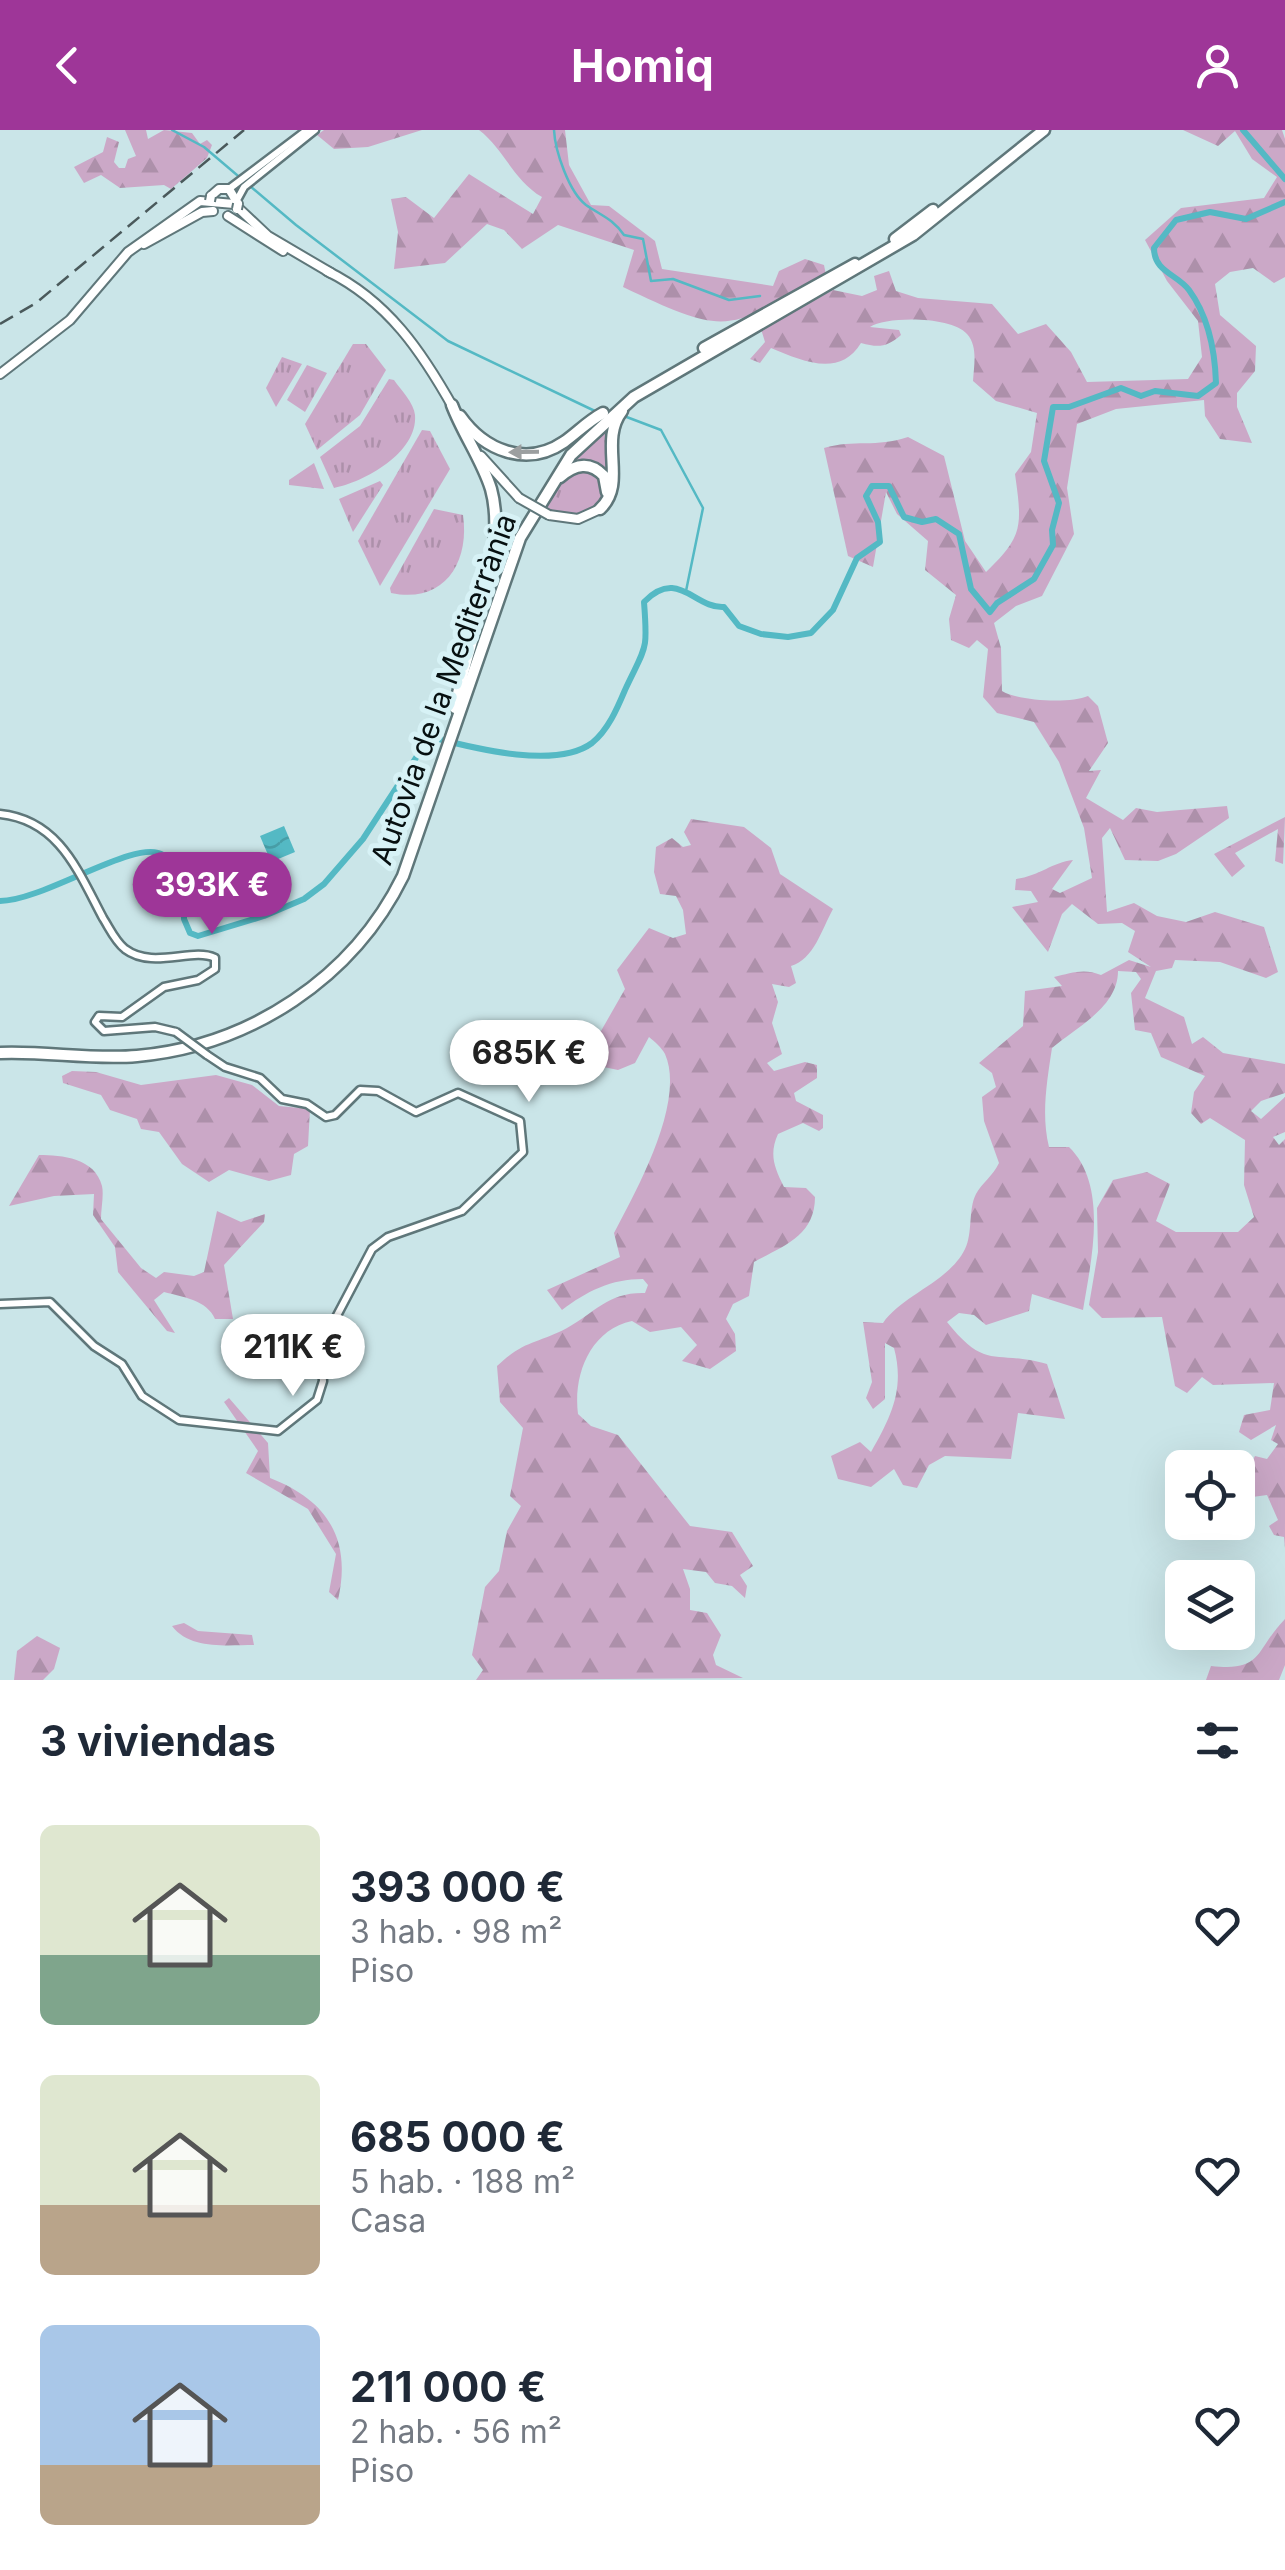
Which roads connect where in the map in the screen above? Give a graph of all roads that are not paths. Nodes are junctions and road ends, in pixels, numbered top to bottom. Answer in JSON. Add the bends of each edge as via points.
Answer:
{"nodes":[{"id":1,"x":307,"y":130,"type":"edge"},
{"id":2,"x":316,"y":130,"type":"edge"},
{"id":3,"x":1046,"y":130,"type":"edge"},
{"id":4,"x":1031,"y":133,"type":"edge"},
{"id":5,"x":229,"y":189,"type":"junction"},
{"id":6,"x":211,"y":203,"type":"junction"},
{"id":7,"x":235,"y":208,"type":"junction"},
{"id":8,"x":141,"y":240,"type":"junction"},
{"id":9,"x":331,"y":272,"type":"junction"},
{"id":10,"x":749,"y":327,"type":"junction"},
{"id":11,"x":0,"y":377,"type":"edge"},
{"id":12,"x":650,"y":388,"type":"junction"},
{"id":13,"x":452,"y":405,"type":"junction"},
{"id":14,"x":603,"y":413,"type":"junction"},
{"id":15,"x":540,"y":500,"type":"junction"},
{"id":16,"x":600,"y":509,"type":"junction"},
{"id":17,"x":470,"y":664,"type":"junction"},
{"id":18,"x":0,"y":814,"type":"edge"},
{"id":19,"x":390,"y":893,"type":"junction"},
{"id":20,"x":0,"y":1050,"type":"edge"},
{"id":21,"x":0,"y":1304,"type":"edge"}],
"edges":[{"from":1,"to":5,"type":"street"},
{"from":2,"to":7,"type":"street","via":[[248,184]]},
{"from":3,"to":4,"type":"highway","name":"Autovia de la Mediterrània"},
{"from":4,"to":10,"type":"highway","name":"Autovia de la Mediterrània","via":[[846,273]]},
{"from":5,"to":6,"type":"main road","via":[[218,189]]},
{"from":5,"to":7,"type":"main road"},
{"from":6,"to":7,"type":"main road"},
{"from":6,"to":8,"type":"main road"},
{"from":6,"to":11,"type":"main road","via":[[139,248],[70,326]]},
{"from":7,"to":9,"type":"main road","via":[[240,224],[263,241]]},
{"from":8,"to":9,"type":"main road","via":[[193,204],[221,200]]},
{"from":8,"to":11,"type":"main road","via":[[64,325]]},
{"from":9,"to":13,"type":"main road","via":[[397,322]]},
{"from":10,"to":12,"type":"highway","name":"Autovia de la Mediterrània"},
{"from":10,"to":14,"type":"highway","name":"Autovia de la Mediterrània","via":[[638,386]]},
{"from":12,"to":15,"type":"highway","name":"Autovia de la Mediterrània","via":[[592,432]]},
{"from":12,"to":16,"type":"highway","via":[[614,424],[613,485]]},
{"from":14,"to":13,"type":"highway","one_way":true,"via":[[556,446],[518,454],[481,440]]},
{"from":13,"to":16,"type":"main road","bridge":true,"via":[[487,464],[519,498],[548,515],[578,518]]},
{"from":13,"to":17,"type":"highway","via":[[490,487],[494,514]]},
{"from":14,"to":17,"type":"highway","name":"Autovia de la Mediterrània","via":[[533,497],[505,557]]},
{"from":15,"to":16,"type":"highway","via":[[568,470],[585,465],[606,481]]},
{"from":15,"to":17,"type":"highway","name":"Autovia de la Mediterrània"},
{"from":17,"to":19,"type":"highway","name":"Autovia de la Mediterrània"},
{"from":17,"to":19,"type":"highway","name":"Autovia de la Mediterrània","via":[[422,827]]},
{"from":18,"to":21,"type":"street","bridge":true,"via":[[56,836],[128,952],[215,958],[216,970],[203,978],[164,987],[126,1016],[100,1016],[95,1022],[104,1031],[155,1026],[176,1032],[225,1067],[260,1078],[282,1099],[307,1104],[326,1118],[360,1090],[378,1091],[416,1112],[462,1094],[519,1120],[523,1152],[462,1211],[372,1249],[332,1325],[317,1400],[278,1430],[179,1420],[141,1394],[122,1364],[50,1302]]},
{"from":19,"to":20,"type":"highway","name":"Autovia de la Mediterrània","via":[[340,963],[248,1027],[155,1054]]}]}
